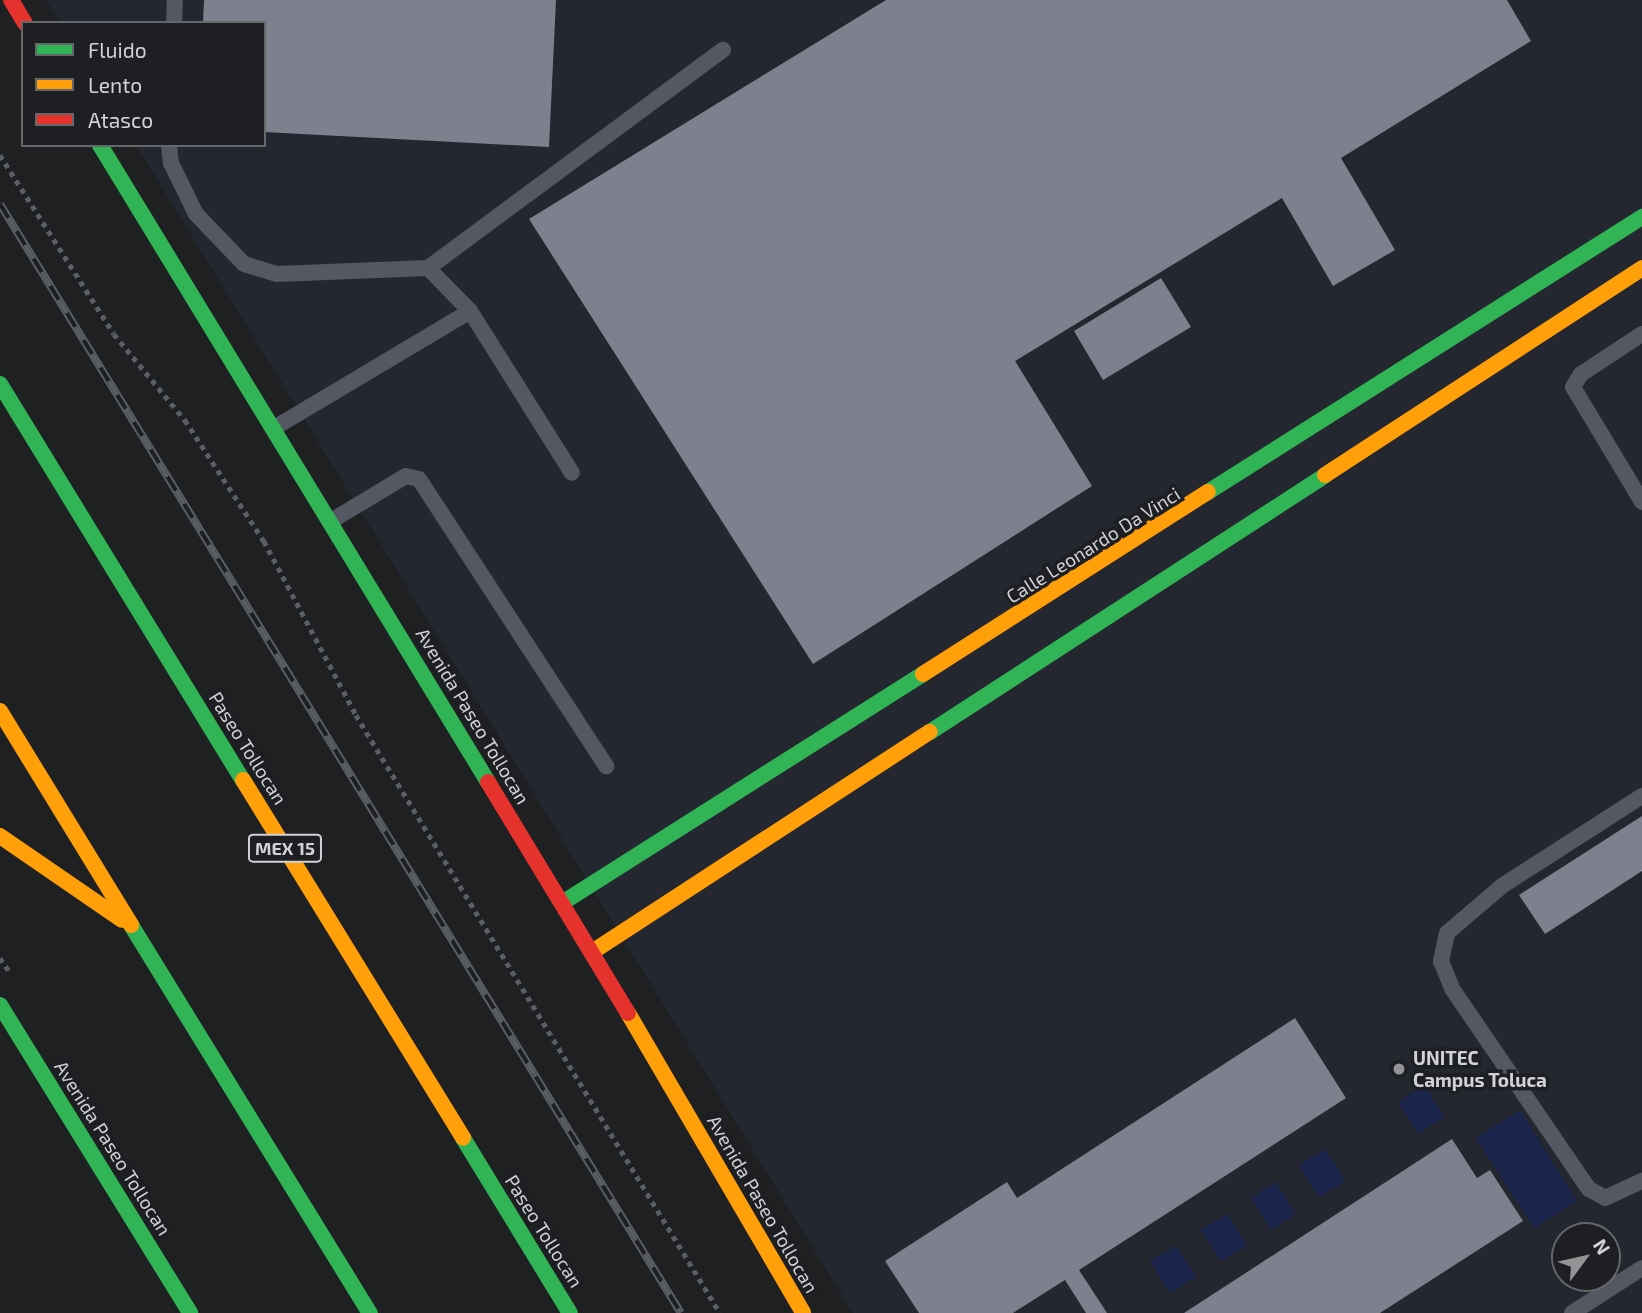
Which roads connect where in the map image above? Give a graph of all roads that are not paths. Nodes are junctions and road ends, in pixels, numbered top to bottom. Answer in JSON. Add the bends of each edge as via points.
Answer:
{"nodes":[{"id":1,"x":11,"y":0,"type":"edge"},
{"id":2,"x":175,"y":0,"type":"edge"},
{"id":3,"x":24,"y":21,"type":"edge"},
{"id":4,"x":174,"y":21,"type":"edge"},
{"id":5,"x":723,"y":50,"type":"dead end"},
{"id":6,"x":101,"y":147,"type":"edge"},
{"id":7,"x":169,"y":147,"type":"edge"},
{"id":8,"x":1642,"y":217,"type":"edge"},
{"id":9,"x":428,"y":268,"type":"junction"},
{"id":10,"x":1642,"y":268,"type":"edge"},
{"id":11,"x":470,"y":311,"type":"junction"},
{"id":12,"x":1642,"y":334,"type":"edge"},
{"id":13,"x":0,"y":384,"type":"edge"},
{"id":14,"x":274,"y":428,"type":"junction"},
{"id":15,"x":572,"y":473,"type":"dead end"},
{"id":16,"x":1642,"y":502,"type":"edge"},
{"id":17,"x":331,"y":521,"type":"junction"},
{"id":18,"x":0,"y":711,"type":"edge"},
{"id":19,"x":606,"y":766,"type":"dead end"},
{"id":20,"x":1642,"y":796,"type":"edge"},
{"id":21,"x":0,"y":836,"type":"edge"},
{"id":22,"x":562,"y":902,"type":"junction"},
{"id":23,"x":133,"y":928,"type":"junction"},
{"id":24,"x":592,"y":952,"type":"junction"},
{"id":25,"x":0,"y":1005,"type":"edge"},
{"id":26,"x":1642,"y":1181,"type":"edge"},
{"id":27,"x":1642,"y":1268,"type":"edge"},
{"id":28,"x":190,"y":1313,"type":"edge"},
{"id":29,"x":370,"y":1313,"type":"edge"},
{"id":30,"x":570,"y":1313,"type":"edge"},
{"id":31,"x":803,"y":1313,"type":"edge"},
{"id":32,"x":1572,"y":1313,"type":"edge"}],
"edges":[{"from":1,"to":3,"type":"main road"},
{"from":2,"to":4,"type":"lane"},
{"from":5,"to":9,"type":"lane"},
{"from":6,"to":14,"type":"main road","name":"Avenida Paseo Tollocan"},
{"from":7,"to":9,"type":"lane","via":[[171,163],[196,214],[244,264],[277,274]]},
{"from":8,"to":22,"type":"main road","name":"Calle Leonardo Da Vinci","via":[[1176,518]]},
{"from":9,"to":11,"type":"lane","via":[[442,276]]},
{"from":10,"to":24,"type":"main road"},
{"from":11,"to":14,"type":"lane"},
{"from":11,"to":15,"type":"lane"},
{"from":12,"to":16,"type":"lane","via":[[1581,374],[1573,387]]},
{"from":13,"to":30,"type":"main road","name":"Paseo Tollocan","number":"MEX 15"},
{"from":14,"to":17,"type":"main road","name":"Avenida Paseo Tollocan"},
{"from":17,"to":19,"type":"lane","via":[[406,476],[419,479]]},
{"from":17,"to":22,"type":"main road","name":"Avenida Paseo Tollocan"},
{"from":18,"to":23,"type":"main road"},
{"from":20,"to":26,"type":"lane","via":[[1502,886],[1447,933],[1441,950],[1454,990],[1589,1189],[1605,1198]]},
{"from":21,"to":23,"type":"main road"},
{"from":22,"to":24,"type":"main road","name":"Avenida Paseo Tollocan"},
{"from":23,"to":29,"type":"main road"},
{"from":24,"to":31,"type":"main road","name":"Avenida Paseo Tollocan"},
{"from":25,"to":28,"type":"main road","name":"Avenida Paseo Tollocan"},
{"from":27,"to":32,"type":"lane"}]}
